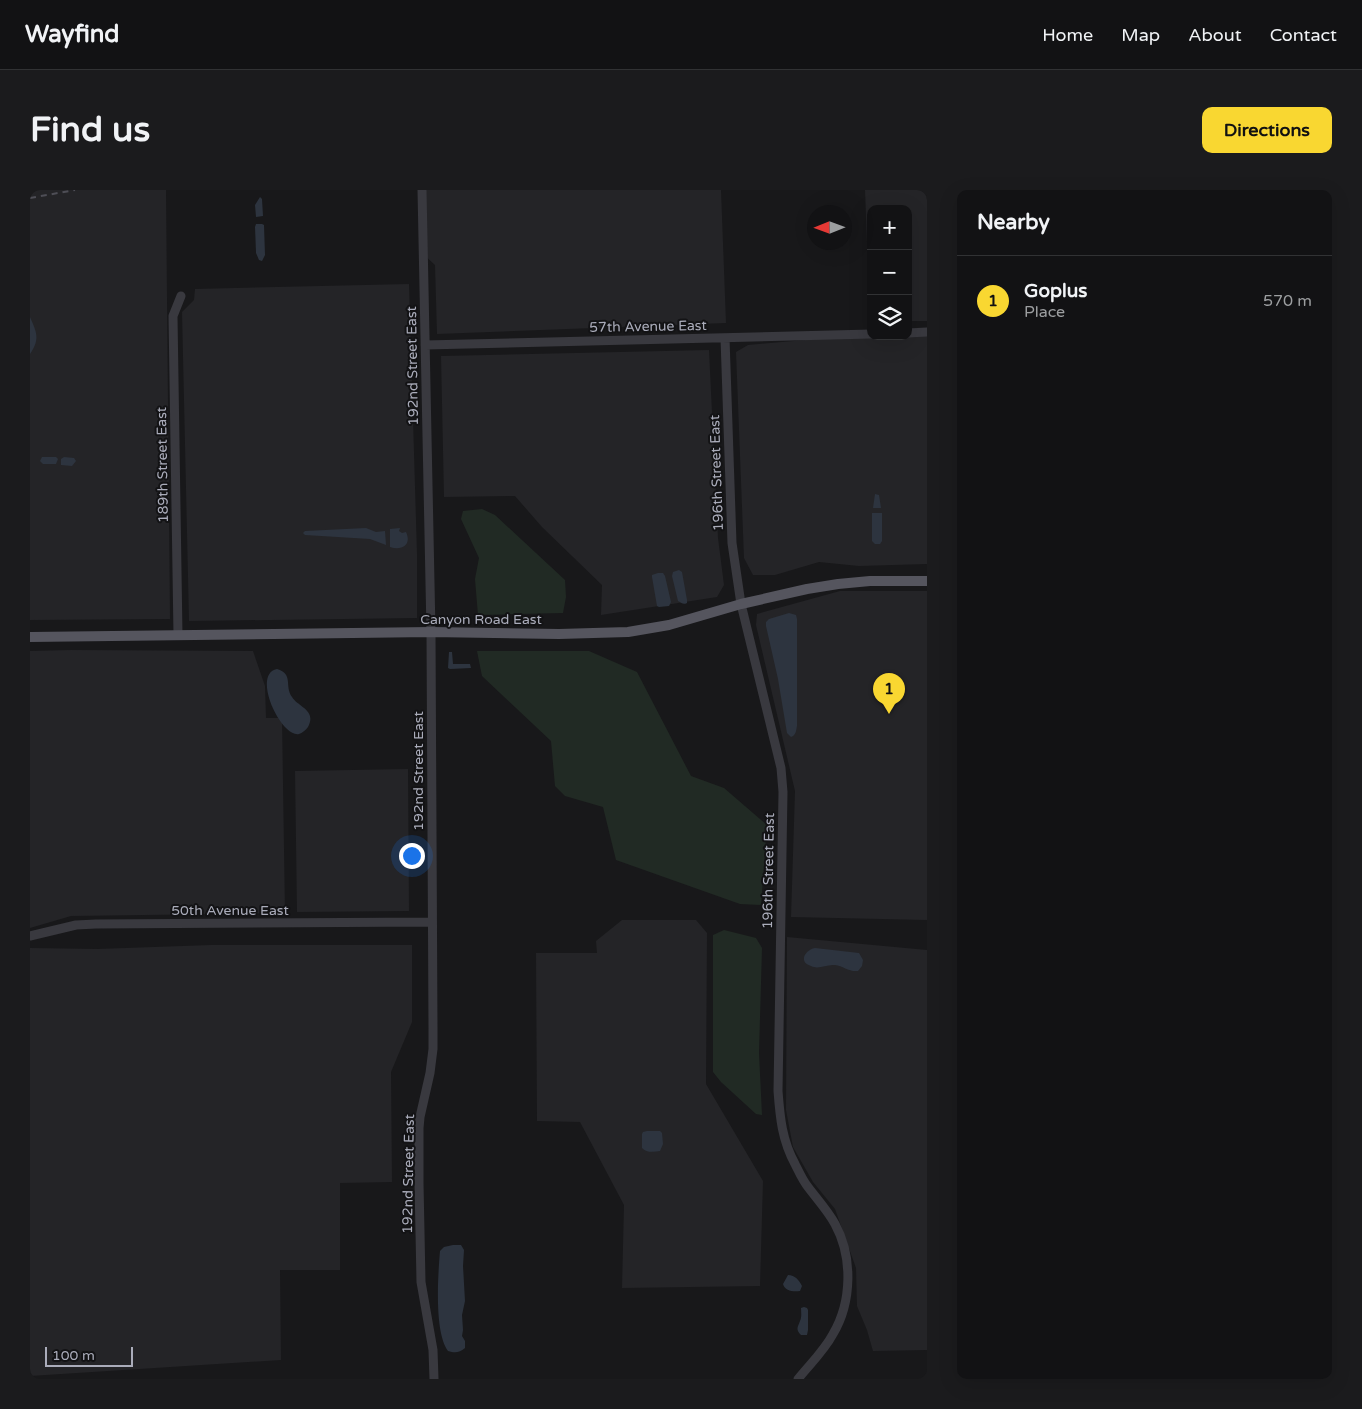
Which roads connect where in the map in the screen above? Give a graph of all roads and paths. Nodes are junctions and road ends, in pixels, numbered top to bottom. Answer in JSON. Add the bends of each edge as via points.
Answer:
{"nodes":[{"id":1,"x":422,"y":190,"type":"edge"},
{"id":2,"x":181,"y":296,"type":"dead end"},
{"id":3,"x":927,"y":332,"type":"edge"},
{"id":4,"x":912,"y":333,"type":"edge"},
{"id":5,"x":867,"y":334,"type":"edge"},
{"id":6,"x":725,"y":338,"type":"junction"},
{"id":7,"x":425,"y":345,"type":"junction"},
{"id":8,"x":927,"y":581,"type":"edge"},
{"id":9,"x":741,"y":604,"type":"junction"},
{"id":10,"x":432,"y":632,"type":"junction"},
{"id":11,"x":178,"y":635,"type":"junction"},
{"id":12,"x":30,"y":637,"type":"edge"},
{"id":13,"x":432,"y":922,"type":"junction"},
{"id":14,"x":30,"y":936,"type":"edge"},
{"id":15,"x":434,"y":1379,"type":"edge"},
{"id":16,"x":798,"y":1379,"type":"edge"}],
"edges":[{"from":1,"to":7,"type":"street","name":"192nd Street East"},
{"from":2,"to":11,"type":"street","name":"189th Street East","via":[[173,316]]},
{"from":3,"to":4,"type":"street"},
{"from":5,"to":6,"type":"street","name":"57th Avenue East"},
{"from":6,"to":7,"type":"street","name":"57th Avenue East"},
{"from":6,"to":9,"type":"street","name":"196th Street East","via":[[732,544]]},
{"from":7,"to":10,"type":"street","name":"192nd Street East"},
{"from":8,"to":9,"type":"main road","name":"Canyon Road East","via":[[838,584]]},
{"from":9,"to":10,"type":"main road","name":"Canyon Road East","via":[[669,625],[628,632]]},
{"from":9,"to":16,"type":"street","name":"196th Street East","via":[[781,768],[783,792],[780,1121],[786,1143],[806,1185],[836,1225],[848,1272],[847,1295],[834,1334]]},
{"from":10,"to":11,"type":"main road","name":"Canyon Road East"},
{"from":10,"to":13,"type":"street","name":"192nd Street East"},
{"from":11,"to":12,"type":"main road","name":"Canyon Road East"},
{"from":13,"to":14,"type":"street","name":"50th Avenue East","via":[[96,924],[70,926]]},
{"from":13,"to":15,"type":"street","name":"192nd Street East","via":[[433,1049],[420,1117],[419,1163],[421,1282],[433,1350]]}]}
